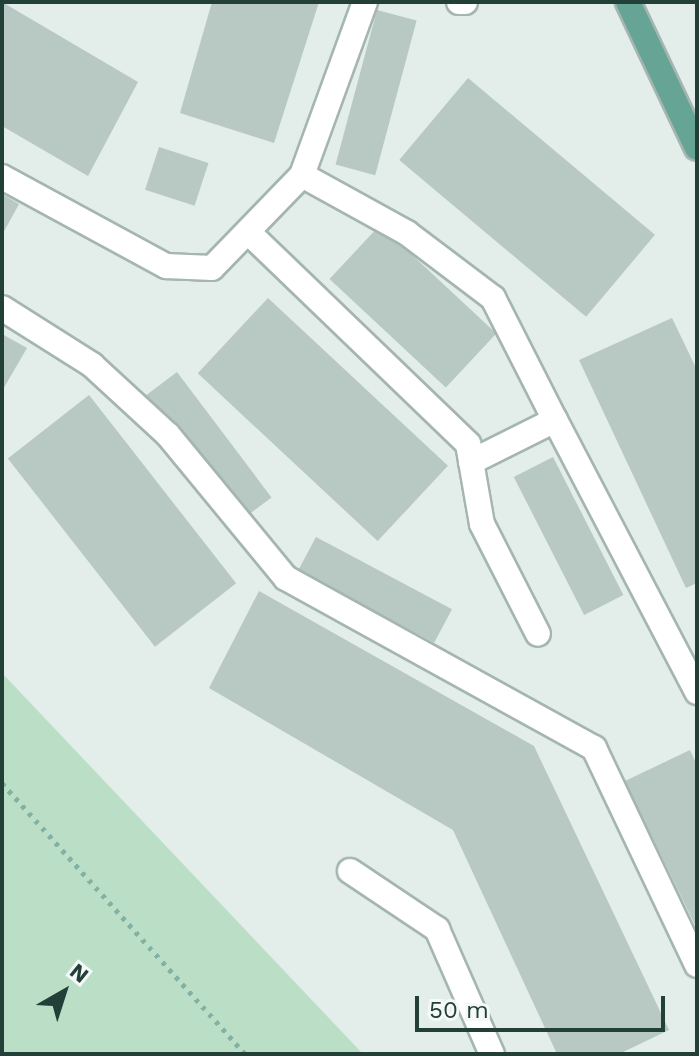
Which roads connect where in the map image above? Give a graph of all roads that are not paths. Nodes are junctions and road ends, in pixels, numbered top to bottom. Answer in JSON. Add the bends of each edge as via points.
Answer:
{"nodes":[{"id":1,"x":365,"y":2,"type":"edge"},
{"id":2,"x":459,"y":2,"type":"edge"},
{"id":3,"x":465,"y":2,"type":"edge"},
{"id":4,"x":628,"y":2,"type":"edge"},
{"id":5,"x":697,"y":148,"type":"edge"},
{"id":6,"x":302,"y":175,"type":"junction"},
{"id":7,"x":2,"y":177,"type":"edge"},
{"id":8,"x":248,"y":232,"type":"junction"},
{"id":9,"x":2,"y":308,"type":"edge"},
{"id":10,"x":555,"y":420,"type":"junction"},
{"id":11,"x":471,"y":462,"type":"junction"},
{"id":12,"x":538,"y":634,"type":"dead end"},
{"id":13,"x":697,"y":692,"type":"edge"},
{"id":14,"x":350,"y":871,"type":"dead end"},
{"id":15,"x":697,"y":965,"type":"edge"},
{"id":16,"x":492,"y":1054,"type":"edge"}],
"edges":[{"from":1,"to":6,"type":"lane"},
{"from":2,"to":3,"type":"lane"},
{"from":4,"to":5,"type":"main road"},
{"from":6,"to":8,"type":"lane"},
{"from":6,"to":10,"type":"lane","via":[[407,233],[493,298]]},
{"from":7,"to":8,"type":"lane","via":[[166,266],[212,268]]},
{"from":8,"to":11,"type":"lane","via":[[468,444]]},
{"from":9,"to":15,"type":"lane","via":[[92,365],[168,435],[286,578],[594,748]]},
{"from":10,"to":11,"type":"lane"},
{"from":10,"to":13,"type":"lane"},
{"from":11,"to":12,"type":"lane","via":[[482,524]]},
{"from":14,"to":16,"type":"lane","via":[[437,929]]}]}
